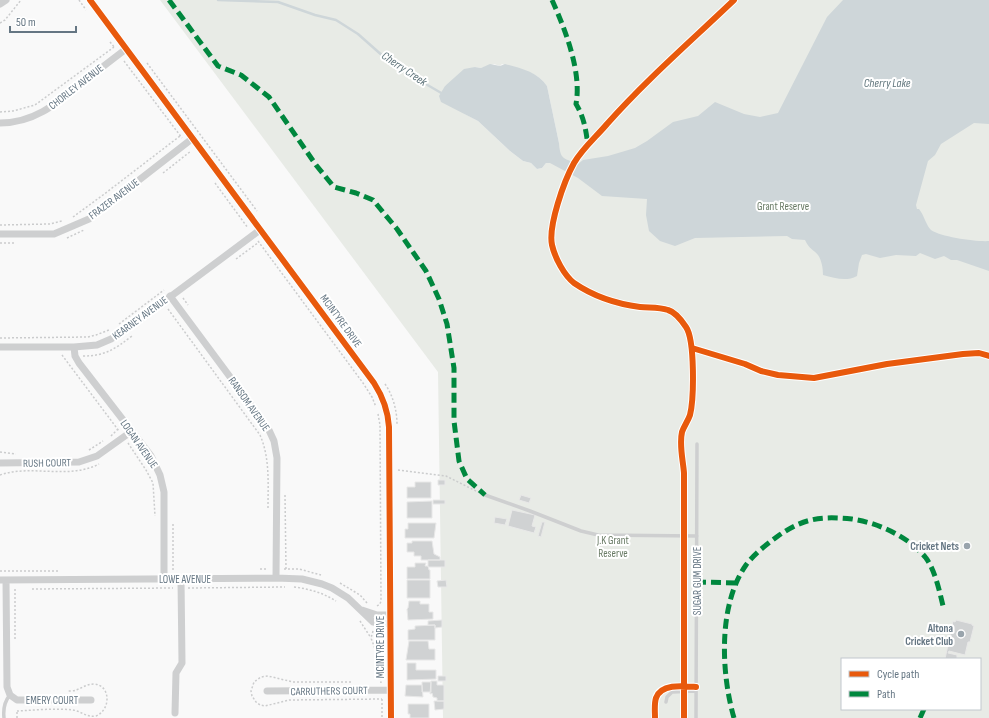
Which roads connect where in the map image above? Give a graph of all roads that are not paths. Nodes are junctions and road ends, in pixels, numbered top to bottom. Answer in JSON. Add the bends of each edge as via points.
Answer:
{"nodes":[{"id":1,"x":6,"y":0,"type":"edge"},
{"id":2,"x":90,"y":0,"type":"edge"},
{"id":3,"x":0,"y":4,"type":"edge"},
{"id":4,"x":126,"y":49,"type":"junction"},
{"id":5,"x":0,"y":123,"type":"edge"},
{"id":6,"x":193,"y":138,"type":"junction"},
{"id":7,"x":260,"y":230,"type":"junction"},
{"id":8,"x":0,"y":234,"type":"edge"},
{"id":9,"x":170,"y":296,"type":"junction"},
{"id":10,"x":0,"y":347,"type":"edge"},
{"id":11,"x":74,"y":347,"type":"junction"},
{"id":12,"x":132,"y":431,"type":"junction"},
{"id":13,"x":697,"y":444,"type":"dead end"},
{"id":14,"x":0,"y":463,"type":"edge"},
{"id":15,"x":485,"y":496,"type":"road end"},
{"id":16,"x":697,"y":536,"type":"junction"},
{"id":17,"x":276,"y":578,"type":"junction"},
{"id":18,"x":164,"y":579,"type":"junction"},
{"id":19,"x":181,"y":579,"type":"junction"},
{"id":20,"x":3,"y":580,"type":"edge"},
{"id":21,"x":362,"y":610,"type":"junction"},
{"id":22,"x":390,"y":615,"type":"junction"},
{"id":23,"x":390,"y":624,"type":"junction"},
{"id":24,"x":390,"y":690,"type":"junction"},
{"id":25,"x":267,"y":691,"type":"dead end"},
{"id":26,"x":696,"y":691,"type":"junction"},
{"id":27,"x":10,"y":695,"type":"junction"},
{"id":28,"x":91,"y":700,"type":"dead end"},
{"id":29,"x":666,"y":702,"type":"dead end"},
{"id":30,"x":175,"y":712,"type":"dead end"},
{"id":31,"x":4,"y":718,"type":"edge"},
{"id":32,"x":390,"y":718,"type":"edge"},
{"id":33,"x":696,"y":718,"type":"edge"}],
"edges":[{"from":1,"to":3,"type":"street"},
{"from":2,"to":4,"type":"street","name":"MCINTYRE DRIVE"},
{"from":4,"to":5,"type":"street","name":"CHORLEY AVENUE","via":[[49,109],[30,118]]},
{"from":4,"to":6,"type":"street","name":"MCINTYRE DRIVE"},
{"from":6,"to":7,"type":"street","name":"MCINTYRE DRIVE"},
{"from":6,"to":8,"type":"street","name":"FRAZER AVENUE","via":[[89,219],[54,234]]},
{"from":7,"to":9,"type":"street","name":"KEARNEY AVENUE"},
{"from":7,"to":22,"type":"street","name":"MCINTYRE DRIVE","via":[[382,397],[388,419]]},
{"from":9,"to":11,"type":"street","name":"KEARNEY AVENUE","via":[[112,339],[97,345]]},
{"from":9,"to":17,"type":"street","name":"RANSOM AVENUE","via":[[268,428],[274,441],[277,458]]},
{"from":10,"to":11,"type":"street","name":"KEARNEY AVENUE"},
{"from":11,"to":12,"type":"street","name":"LOGAN AVENUE","via":[[79,363]]},
{"from":12,"to":14,"type":"street","name":"RUSH COURT","via":[[97,456],[79,462]]},
{"from":12,"to":18,"type":"street","name":"LOGAN AVENUE","via":[[151,456],[160,475],[164,492]]},
{"from":13,"to":16,"type":"lane","name":"SUGAR GUM DRIVE"},
{"from":15,"to":16,"type":"lane","via":[[598,535]]},
{"from":16,"to":26,"type":"lane","name":"SUGAR GUM DRIVE"},
{"from":17,"to":19,"type":"street","name":"LOWE AVENUE"},
{"from":17,"to":21,"type":"street","name":"LOWE AVENUE","via":[[302,579],[322,584],[340,592]]},
{"from":18,"to":19,"type":"street","name":"LOWE AVENUE"},
{"from":18,"to":20,"type":"street","name":"LOWE AVENUE"},
{"from":19,"to":30,"type":"street","via":[[182,663],[176,673]]},
{"from":20,"to":27,"type":"street","name":"EMERY COURT","via":[[6,588],[7,687]]},
{"from":21,"to":22,"type":"street","name":"LOWE AVENUE","via":[[377,615]]},
{"from":21,"to":23,"type":"street","name":"LOWE AVENUE","via":[[369,619],[377,623]]},
{"from":22,"to":23,"type":"street","name":"MCINTYRE DRIVE"},
{"from":23,"to":24,"type":"street","name":"MCINTYRE DRIVE"},
{"from":24,"to":25,"type":"street","name":"CARRUTHERS COURT"},
{"from":24,"to":32,"type":"street","name":"MCINTYRE DRIVE"},
{"from":26,"to":29,"type":"lane","via":[[672,692]]},
{"from":26,"to":33,"type":"lane","name":"SUGAR GUM DRIVE"},
{"from":27,"to":28,"type":"street","name":"EMERY COURT","via":[[17,700]]},
{"from":27,"to":31,"type":"lane","via":[[3,711]]}]}
